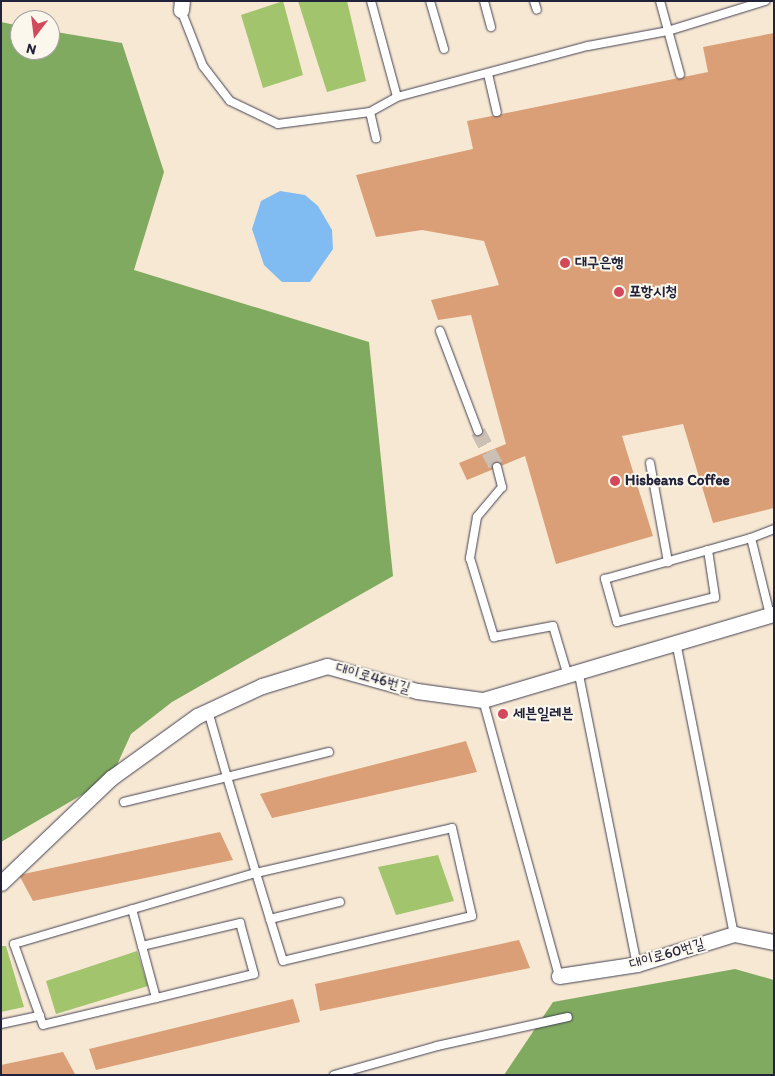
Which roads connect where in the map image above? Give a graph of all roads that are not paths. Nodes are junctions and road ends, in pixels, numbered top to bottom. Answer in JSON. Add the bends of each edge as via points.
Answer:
{"nodes":[{"id":1,"x":371,"y":1,"type":"edge"},
{"id":2,"x":430,"y":1,"type":"edge"},
{"id":3,"x":484,"y":1,"type":"edge"},
{"id":4,"x":534,"y":1,"type":"edge"},
{"id":5,"x":660,"y":1,"type":"edge"},
{"id":6,"x":765,"y":1,"type":"edge"},
{"id":7,"x":182,"y":6,"type":"edge"},
{"id":8,"x":537,"y":10,"type":"dead end"},
{"id":9,"x":491,"y":26,"type":"dead end"},
{"id":10,"x":668,"y":31,"type":"junction"},
{"id":11,"x":444,"y":49,"type":"dead end"},
{"id":12,"x":488,"y":74,"type":"junction"},
{"id":13,"x":680,"y":74,"type":"dead end"},
{"id":14,"x":397,"y":97,"type":"junction"},
{"id":15,"x":370,"y":112,"type":"junction"},
{"id":16,"x":497,"y":112,"type":"dead end"},
{"id":17,"x":376,"y":138,"type":"dead end"},
{"id":18,"x":440,"y":331,"type":"dead end"},
{"id":19,"x":478,"y":431,"type":"tunnel mouth"},
{"id":20,"x":650,"y":464,"type":"dead end"},
{"id":21,"x":497,"y":467,"type":"tunnel mouth"},
{"id":22,"x":774,"y":529,"type":"edge"},
{"id":23,"x":751,"y":538,"type":"junction"},
{"id":24,"x":708,"y":550,"type":"junction"},
{"id":25,"x":668,"y":562,"type":"junction"},
{"id":26,"x":772,"y":614,"type":"edge"},
{"id":27,"x":676,"y":642,"type":"junction"},
{"id":28,"x":574,"y":676,"type":"junction"},
{"id":29,"x":483,"y":700,"type":"junction"},
{"id":30,"x":208,"y":711,"type":"junction"},
{"id":31,"x":329,"y":752,"type":"dead end"},
{"id":32,"x":227,"y":776,"type":"junction"},
{"id":33,"x":124,"y":802,"type":"dead end"},
{"id":34,"x":256,"y":873,"type":"junction"},
{"id":35,"x":1,"y":883,"type":"edge"},
{"id":36,"x":340,"y":902,"type":"dead end"},
{"id":37,"x":132,"y":909,"type":"junction"},
{"id":38,"x":270,"y":920,"type":"junction"},
{"id":39,"x":734,"y":934,"type":"junction"},
{"id":40,"x":774,"y":942,"type":"edge"},
{"id":41,"x":142,"y":946,"type":"junction"},
{"id":42,"x":637,"y":964,"type":"junction"},
{"id":43,"x":559,"y":976,"type":"joint"},
{"id":44,"x":156,"y":998,"type":"junction"},
{"id":45,"x":40,"y":1016,"type":"junction"},
{"id":46,"x":568,"y":1017,"type":"dead end"},
{"id":47,"x":1,"y":1024,"type":"edge"},
{"id":48,"x":334,"y":1075,"type":"edge"}],
"edges":[{"from":1,"to":14,"type":"lane"},
{"from":2,"to":11,"type":"lane"},
{"from":3,"to":9,"type":"lane"},
{"from":4,"to":8,"type":"lane"},
{"from":5,"to":10,"type":"lane"},
{"from":6,"to":10,"type":"lane"},
{"from":7,"to":15,"type":"lane","via":[[203,66],[230,101],[278,124]]},
{"from":10,"to":12,"type":"lane","via":[[588,46]]},
{"from":10,"to":13,"type":"lane"},
{"from":12,"to":14,"type":"lane"},
{"from":12,"to":16,"type":"lane"},
{"from":14,"to":15,"type":"lane"},
{"from":15,"to":17,"type":"lane"},
{"from":18,"to":19,"type":"lane"},
{"from":20,"to":25,"type":"lane"},
{"from":21,"to":28,"type":"lane","via":[[502,487],[477,517],[470,558],[494,637],[552,626]]},
{"from":22,"to":23,"type":"lane"},
{"from":23,"to":24,"type":"lane"},
{"from":23,"to":26,"type":"lane"},
{"from":24,"to":25,"type":"lane"},
{"from":24,"to":25,"type":"lane","via":[[715,597],[617,622],[605,579]]},
{"from":26,"to":27,"type":"street","name":"대이로46번길"},
{"from":27,"to":28,"type":"street","name":"대이로46번길"},
{"from":27,"to":39,"type":"lane"},
{"from":28,"to":29,"type":"street","name":"대이로46번길"},
{"from":28,"to":42,"type":"lane"},
{"from":29,"to":30,"type":"street","name":"대이로46번길","via":[[417,691],[327,666],[262,686]]},
{"from":29,"to":43,"type":"lane"},
{"from":30,"to":32,"type":"lane"},
{"from":30,"to":35,"type":"street","name":"대이로46번길","via":[[110,778]]},
{"from":31,"to":32,"type":"lane"},
{"from":32,"to":33,"type":"lane"},
{"from":32,"to":34,"type":"lane"},
{"from":34,"to":37,"type":"lane"},
{"from":34,"to":38,"type":"lane"},
{"from":34,"to":38,"type":"lane","via":[[452,828],[472,916],[283,961]]},
{"from":36,"to":38,"type":"lane"},
{"from":37,"to":41,"type":"lane"},
{"from":37,"to":45,"type":"lane","via":[[14,944]]},
{"from":39,"to":40,"type":"street","name":"대이로60번길"},
{"from":39,"to":42,"type":"street","name":"대이로60번길"},
{"from":41,"to":44,"type":"lane"},
{"from":41,"to":44,"type":"lane","via":[[240,923],[254,974]]},
{"from":42,"to":43,"type":"street","name":"대이로60번길"},
{"from":44,"to":45,"type":"lane","via":[[43,1025]]},
{"from":45,"to":47,"type":"lane"},
{"from":46,"to":48,"type":"lane","via":[[437,1046]]}]}
